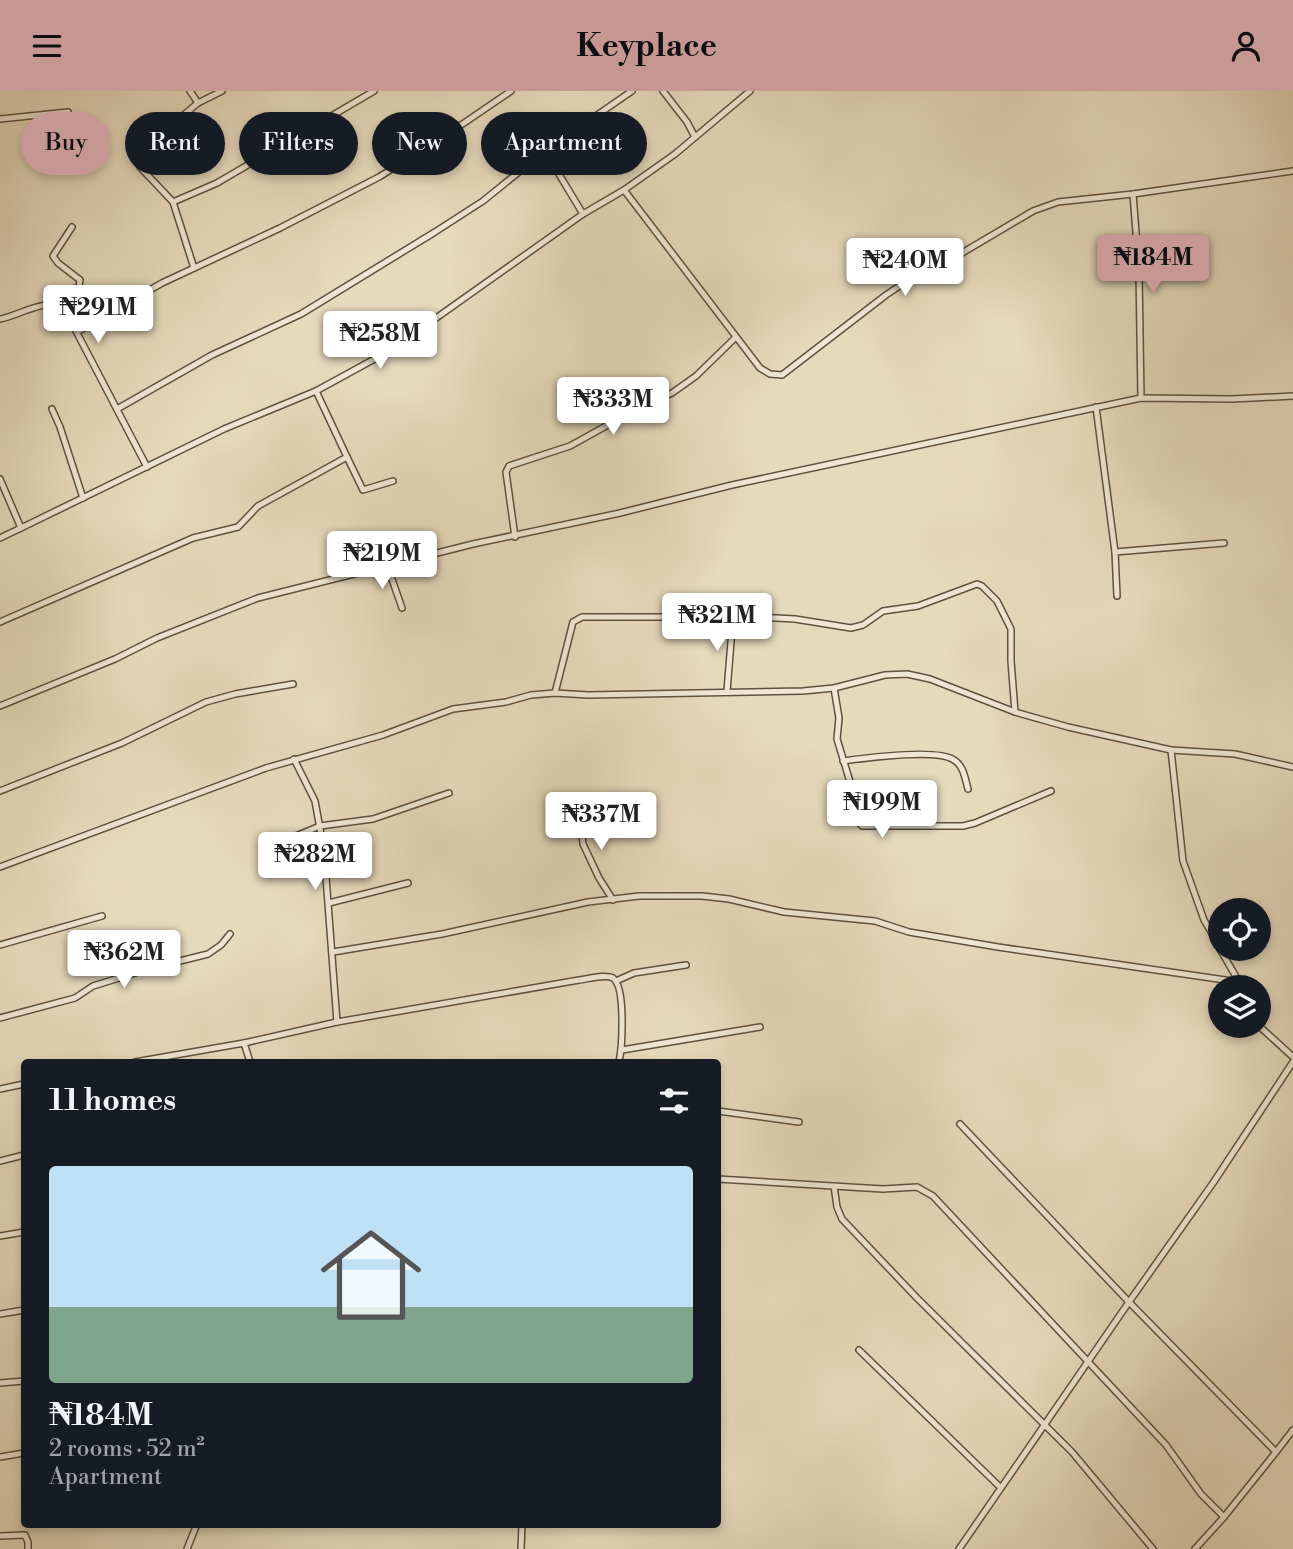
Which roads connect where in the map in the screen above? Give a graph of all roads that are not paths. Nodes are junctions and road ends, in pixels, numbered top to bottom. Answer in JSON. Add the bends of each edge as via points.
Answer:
{"nodes":[{"id":1,"x":190,"y":91,"type":"edge"},
{"id":2,"x":222,"y":91,"type":"edge"},
{"id":3,"x":374,"y":91,"type":"edge"},
{"id":4,"x":511,"y":91,"type":"edge"},
{"id":5,"x":632,"y":91,"type":"edge"},
{"id":6,"x":663,"y":91,"type":"edge"},
{"id":7,"x":750,"y":91,"type":"edge"},
{"id":8,"x":198,"y":103,"type":"junction"},
{"id":9,"x":602,"y":112,"type":"edge"},
{"id":10,"x":21,"y":117,"type":"edge"},
{"id":11,"x":0,"y":119,"type":"edge"},
{"id":12,"x":695,"y":137,"type":"junction"},
{"id":13,"x":1293,"y":171,"type":"edge"},
{"id":14,"x":515,"y":175,"type":"edge"},
{"id":15,"x":559,"y":175,"type":"edge"},
{"id":16,"x":624,"y":190,"type":"junction"},
{"id":17,"x":1133,"y":194,"type":"junction"},
{"id":18,"x":173,"y":202,"type":"junction"},
{"id":19,"x":583,"y":214,"type":"junction"},
{"id":20,"x":72,"y":227,"type":"dead end"},
{"id":21,"x":194,"y":268,"type":"junction"},
{"id":22,"x":60,"y":306,"type":"junction"},
{"id":23,"x":0,"y":319,"type":"edge"},
{"id":24,"x":77,"y":332,"type":"junction"},
{"id":25,"x":737,"y":337,"type":"junction"},
{"id":26,"x":316,"y":391,"type":"junction"},
{"id":27,"x":1293,"y":396,"type":"edge"},
{"id":28,"x":1141,"y":398,"type":"junction"},
{"id":29,"x":1096,"y":407,"type":"junction"},
{"id":30,"x":117,"y":408,"type":"junction"},
{"id":31,"x":52,"y":409,"type":"dead end"},
{"id":32,"x":346,"y":457,"type":"junction"},
{"id":33,"x":147,"y":467,"type":"junction"},
{"id":34,"x":0,"y":479,"type":"edge"},
{"id":35,"x":393,"y":481,"type":"dead end"},
{"id":36,"x":83,"y":498,"type":"junction"},
{"id":37,"x":21,"y":528,"type":"junction"},
{"id":38,"x":515,"y":537,"type":"junction"},
{"id":39,"x":0,"y":538,"type":"edge"},
{"id":40,"x":1224,"y":543,"type":"dead end"},
{"id":41,"x":1115,"y":552,"type":"junction"},
{"id":42,"x":387,"y":565,"type":"junction"},
{"id":43,"x":1117,"y":596,"type":"dead end"},
{"id":44,"x":402,"y":608,"type":"dead end"},
{"id":45,"x":733,"y":617,"type":"junction"},
{"id":46,"x":0,"y":622,"type":"edge"},
{"id":47,"x":293,"y":684,"type":"dead end"},
{"id":48,"x":834,"y":688,"type":"junction"},
{"id":49,"x":727,"y":691,"type":"junction"},
{"id":50,"x":555,"y":693,"type":"junction"},
{"id":51,"x":0,"y":706,"type":"edge"},
{"id":52,"x":1015,"y":712,"type":"junction"},
{"id":53,"x":1171,"y":750,"type":"junction"},
{"id":54,"x":295,"y":759,"type":"junction"},
{"id":55,"x":843,"y":761,"type":"junction"},
{"id":56,"x":1293,"y":767,"type":"edge"},
{"id":57,"x":968,"y":789,"type":"dead end"},
{"id":58,"x":0,"y":791,"type":"edge"},
{"id":59,"x":1051,"y":791,"type":"dead end"},
{"id":60,"x":449,"y":793,"type":"dead end"},
{"id":61,"x":579,"y":809,"type":"dead end"},
{"id":62,"x":320,"y":826,"type":"junction"},
{"id":63,"x":272,"y":851,"type":"dead end"},
{"id":64,"x":0,"y":867,"type":"edge"},
{"id":65,"x":408,"y":883,"type":"dead end"},
{"id":66,"x":613,"y":900,"type":"junction"},
{"id":67,"x":329,"y":904,"type":"junction"},
{"id":68,"x":102,"y":916,"type":"dead end"},
{"id":69,"x":1208,"y":927,"type":"edge"},
{"id":70,"x":230,"y":934,"type":"dead end"},
{"id":71,"x":0,"y":945,"type":"edge"},
{"id":72,"x":332,"y":952,"type":"junction"},
{"id":73,"x":686,"y":965,"type":"dead end"},
{"id":74,"x":1208,"y":980,"type":"edge"},
{"id":75,"x":616,"y":981,"type":"junction"},
{"id":76,"x":0,"y":1018,"type":"edge"},
{"id":77,"x":337,"y":1022,"type":"junction"},
{"id":78,"x":760,"y":1027,"type":"dead end"},
{"id":79,"x":1270,"y":1038,"type":"edge"},
{"id":80,"x":244,"y":1043,"type":"junction"},
{"id":81,"x":622,"y":1050,"type":"junction"},
{"id":82,"x":152,"y":1059,"type":"edge"},
{"id":83,"x":249,"y":1059,"type":"edge"},
{"id":84,"x":620,"y":1059,"type":"edge"},
{"id":85,"x":1293,"y":1060,"type":"edge"},
{"id":86,"x":21,"y":1085,"type":"edge"},
{"id":87,"x":0,"y":1089,"type":"edge"},
{"id":88,"x":721,"y":1111,"type":"edge"},
{"id":89,"x":799,"y":1122,"type":"dead end"},
{"id":90,"x":960,"y":1124,"type":"dead end"},
{"id":91,"x":21,"y":1156,"type":"edge"},
{"id":92,"x":0,"y":1161,"type":"edge"},
{"id":93,"x":721,"y":1179,"type":"edge"},
{"id":94,"x":834,"y":1186,"type":"junction"},
{"id":95,"x":21,"y":1233,"type":"edge"},
{"id":96,"x":0,"y":1237,"type":"edge"},
{"id":97,"x":1129,"y":1302,"type":"junction"},
{"id":98,"x":21,"y":1310,"type":"edge"},
{"id":99,"x":0,"y":1314,"type":"edge"},
{"id":100,"x":859,"y":1350,"type":"dead end"},
{"id":101,"x":1087,"y":1361,"type":"junction"},
{"id":102,"x":21,"y":1381,"type":"edge"},
{"id":103,"x":0,"y":1383,"type":"edge"},
{"id":104,"x":1044,"y":1423,"type":"junction"},
{"id":105,"x":1293,"y":1430,"type":"edge"},
{"id":106,"x":1276,"y":1452,"type":"junction"},
{"id":107,"x":21,"y":1454,"type":"edge"},
{"id":108,"x":0,"y":1457,"type":"edge"},
{"id":109,"x":1000,"y":1487,"type":"junction"},
{"id":110,"x":1224,"y":1517,"type":"junction"},
{"id":111,"x":195,"y":1528,"type":"edge"},
{"id":112,"x":522,"y":1528,"type":"edge"},
{"id":113,"x":0,"y":1536,"type":"edge"},
{"id":114,"x":960,"y":1548,"type":"edge"},
{"id":115,"x":28,"y":1549,"type":"edge"},
{"id":116,"x":187,"y":1549,"type":"edge"},
{"id":117,"x":521,"y":1549,"type":"edge"},
{"id":118,"x":1153,"y":1549,"type":"edge"},
{"id":119,"x":1195,"y":1549,"type":"edge"}],
"edges":[{"from":1,"to":8,"type":"street"},
{"from":2,"to":8,"type":"street"},
{"from":3,"to":18,"type":"street","via":[[217,183]]},
{"from":4,"to":21,"type":"street","via":[[379,177]]},
{"from":5,"to":9,"type":"street"},
{"from":6,"to":12,"type":"street"},
{"from":7,"to":12,"type":"street"},
{"from":8,"to":18,"type":"street","via":[[134,147],[135,160]]},
{"from":10,"to":11,"type":"street"},
{"from":12,"to":16,"type":"street"},
{"from":13,"to":17,"type":"street"},
{"from":14,"to":30,"type":"street","via":[[483,201],[311,308],[212,355]]},
{"from":15,"to":19,"type":"street"},
{"from":16,"to":19,"type":"street"},
{"from":16,"to":25,"type":"street"},
{"from":17,"to":25,"type":"street","via":[[1058,202],[1033,211],[910,279],[782,375],[760,368]]},
{"from":17,"to":28,"type":"street"},
{"from":18,"to":21,"type":"street"},
{"from":19,"to":26,"type":"street","via":[[391,350]]},
{"from":20,"to":22,"type":"street","via":[[53,256],[80,283],[66,291]]},
{"from":21,"to":24,"type":"street"},
{"from":22,"to":23,"type":"street","via":[[48,305]]},
{"from":22,"to":24,"type":"street"},
{"from":24,"to":30,"type":"street"},
{"from":25,"to":38,"type":"street","via":[[671,393],[570,446],[509,466]]},
{"from":26,"to":32,"type":"street"},
{"from":26,"to":33,"type":"street"},
{"from":27,"to":28,"type":"street"},
{"from":28,"to":29,"type":"street"},
{"from":29,"to":38,"type":"street"},
{"from":29,"to":41,"type":"street"},
{"from":30,"to":33,"type":"street"},
{"from":31,"to":36,"type":"street"},
{"from":32,"to":35,"type":"street","via":[[363,490]]},
{"from":32,"to":46,"type":"street","via":[[258,506],[238,527],[193,538]]},
{"from":33,"to":36,"type":"street"},
{"from":34,"to":37,"type":"street"},
{"from":36,"to":37,"type":"street"},
{"from":37,"to":39,"type":"street"},
{"from":38,"to":42,"type":"street"},
{"from":40,"to":41,"type":"street"},
{"from":41,"to":43,"type":"street"},
{"from":42,"to":44,"type":"street"},
{"from":42,"to":51,"type":"street","via":[[245,603]]},
{"from":45,"to":49,"type":"street"},
{"from":45,"to":50,"type":"street","via":[[577,619]]},
{"from":45,"to":52,"type":"street","via":[[857,628],[883,611],[918,606],[979,584],[997,601],[1011,629]]},
{"from":47,"to":58,"type":"street","via":[[206,702],[111,747]]},
{"from":48,"to":49,"type":"street"},
{"from":48,"to":52,"type":"street","via":[[907,674]]},
{"from":48,"to":55,"type":"street","via":[[839,719],[836,739]]},
{"from":49,"to":50,"type":"street"},
{"from":50,"to":54,"type":"street","via":[[465,706],[362,742]]},
{"from":52,"to":53,"type":"street"},
{"from":53,"to":56,"type":"street","via":[[1236,754]]},
{"from":53,"to":69,"type":"street","via":[[1183,861]]},
{"from":54,"to":62,"type":"street","via":[[315,801]]},
{"from":54,"to":64,"type":"street"},
{"from":55,"to":57,"type":"street","via":[[947,757],[962,768]]},
{"from":55,"to":59,"type":"street","via":[[859,823],[866,827],[963,826]]},
{"from":60,"to":62,"type":"street","via":[[373,819]]},
{"from":61,"to":66,"type":"street","via":[[583,844]]},
{"from":62,"to":63,"type":"street"},
{"from":62,"to":67,"type":"street"},
{"from":65,"to":67,"type":"street"},
{"from":66,"to":72,"type":"street"},
{"from":66,"to":74,"type":"street","via":[[651,895],[729,899],[784,912],[875,921],[909,932]]},
{"from":67,"to":72,"type":"street"},
{"from":68,"to":71,"type":"street"},
{"from":70,"to":76,"type":"street","via":[[208,954]]},
{"from":72,"to":77,"type":"street"},
{"from":73,"to":75,"type":"street","via":[[634,973]]},
{"from":75,"to":77,"type":"street","via":[[610,977],[579,980]]},
{"from":75,"to":81,"type":"street"},
{"from":77,"to":80,"type":"street"},
{"from":78,"to":81,"type":"street"},
{"from":79,"to":85,"type":"street"},
{"from":80,"to":82,"type":"street"},
{"from":80,"to":83,"type":"street"},
{"from":81,"to":84,"type":"street"},
{"from":85,"to":97,"type":"street"},
{"from":86,"to":87,"type":"street"},
{"from":88,"to":89,"type":"street"},
{"from":90,"to":97,"type":"street"},
{"from":91,"to":92,"type":"street"},
{"from":93,"to":94,"type":"street"},
{"from":94,"to":101,"type":"street","via":[[917,1187],[926,1191]]},
{"from":94,"to":104,"type":"street","via":[[842,1219]]},
{"from":95,"to":96,"type":"street"},
{"from":97,"to":101,"type":"street"},
{"from":97,"to":106,"type":"street"},
{"from":98,"to":99,"type":"street"},
{"from":100,"to":109,"type":"street"},
{"from":101,"to":104,"type":"street"},
{"from":101,"to":110,"type":"street","via":[[1166,1445]]},
{"from":102,"to":103,"type":"street"},
{"from":104,"to":109,"type":"street"},
{"from":104,"to":118,"type":"street"},
{"from":105,"to":106,"type":"street"},
{"from":106,"to":110,"type":"street"},
{"from":107,"to":108,"type":"street"},
{"from":109,"to":114,"type":"street"},
{"from":110,"to":119,"type":"street"},
{"from":111,"to":116,"type":"street"},
{"from":112,"to":117,"type":"street"},
{"from":113,"to":115,"type":"street","via":[[25,1535]]}]}
